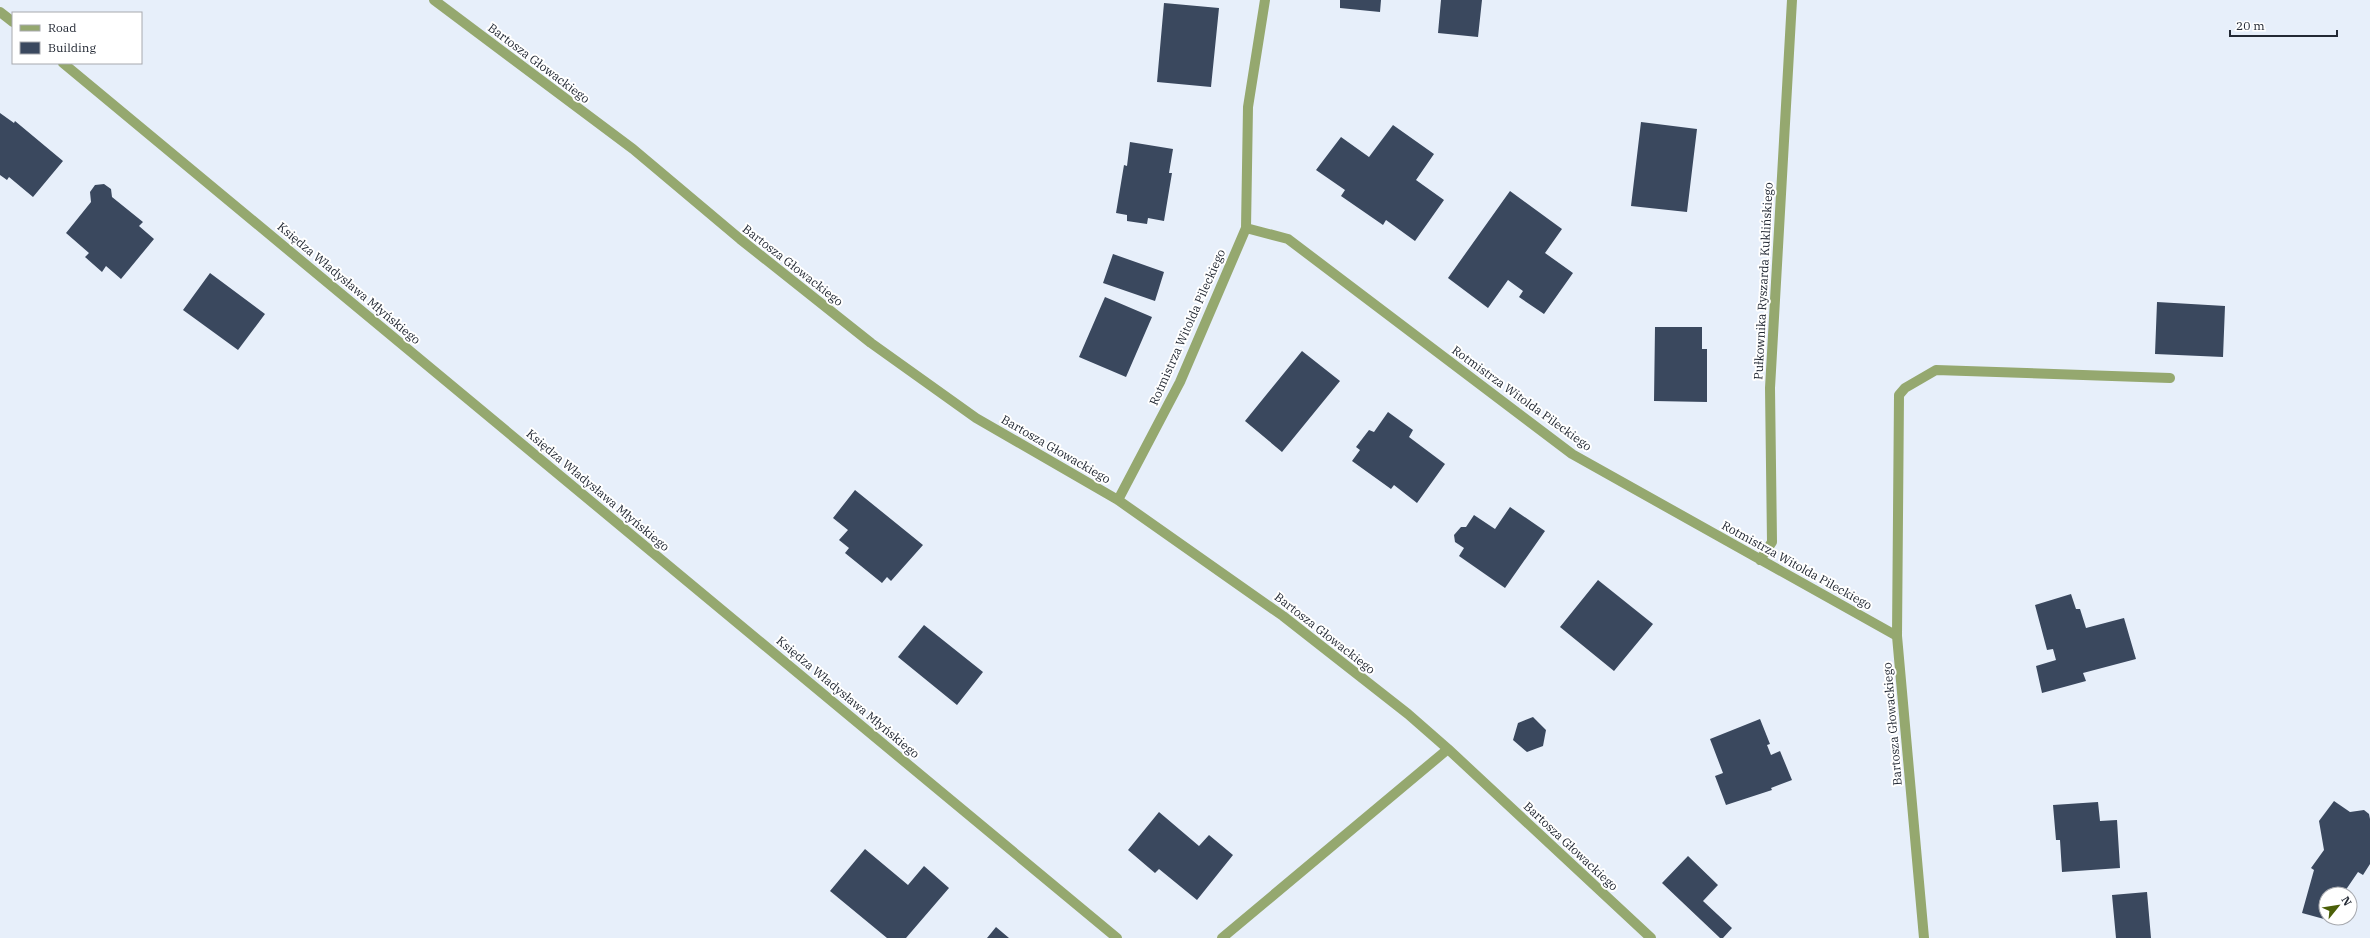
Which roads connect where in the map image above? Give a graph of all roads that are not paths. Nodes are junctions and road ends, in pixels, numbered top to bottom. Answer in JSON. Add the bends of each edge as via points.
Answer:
{"nodes":[{"id":1,"x":434,"y":0,"type":"edge"},
{"id":2,"x":1265,"y":0,"type":"edge"},
{"id":3,"x":1792,"y":0,"type":"edge"},
{"id":4,"x":0,"y":12,"type":"edge"},
{"id":5,"x":12,"y":21,"type":"edge"},
{"id":6,"x":64,"y":64,"type":"edge"},
{"id":7,"x":1246,"y":228,"type":"junction"},
{"id":8,"x":2170,"y":378,"type":"dead end"},
{"id":9,"x":1118,"y":500,"type":"junction"},
{"id":10,"x":1760,"y":560,"type":"junction"},
{"id":11,"x":1897,"y":636,"type":"junction"},
{"id":12,"x":1448,"y":749,"type":"junction"},
{"id":13,"x":1117,"y":938,"type":"edge"},
{"id":14,"x":1222,"y":938,"type":"edge"},
{"id":15,"x":1651,"y":938,"type":"edge"},
{"id":16,"x":1924,"y":938,"type":"edge"}],
"edges":[{"from":1,"to":9,"type":"street","name":"Bartosza Głowackiego","via":[[633,149],[740,239],[871,343],[976,418]]},
{"from":2,"to":7,"type":"street","name":"Rotmistrza Witolda Pileckiego","via":[[1248,107]]},
{"from":3,"to":10,"type":"street","name":"Pułkownika Ryszarda Kuklińskiego","via":[[1770,388],[1772,542]]},
{"from":4,"to":5,"type":"street"},
{"from":6,"to":13,"type":"street","name":"Księdza Władysława Młyńskiego"},
{"from":7,"to":9,"type":"street","name":"Rotmistrza Witolda Pileckiego","via":[[1180,382]]},
{"from":7,"to":10,"type":"street","name":"Rotmistrza Witolda Pileckiego","via":[[1288,239],[1572,454]]},
{"from":8,"to":11,"type":"street","name":"Bartosza Głowackiego","via":[[1936,370],[1905,388],[1899,395]]},
{"from":9,"to":12,"type":"street","name":"Bartosza Głowackiego","via":[[1283,616],[1408,714]]},
{"from":10,"to":11,"type":"street","name":"Rotmistrza Witolda Pileckiego"},
{"from":11,"to":16,"type":"street","name":"Bartosza Głowackiego"},
{"from":12,"to":14,"type":"street"},
{"from":12,"to":15,"type":"street","name":"Bartosza Głowackiego"}]}
